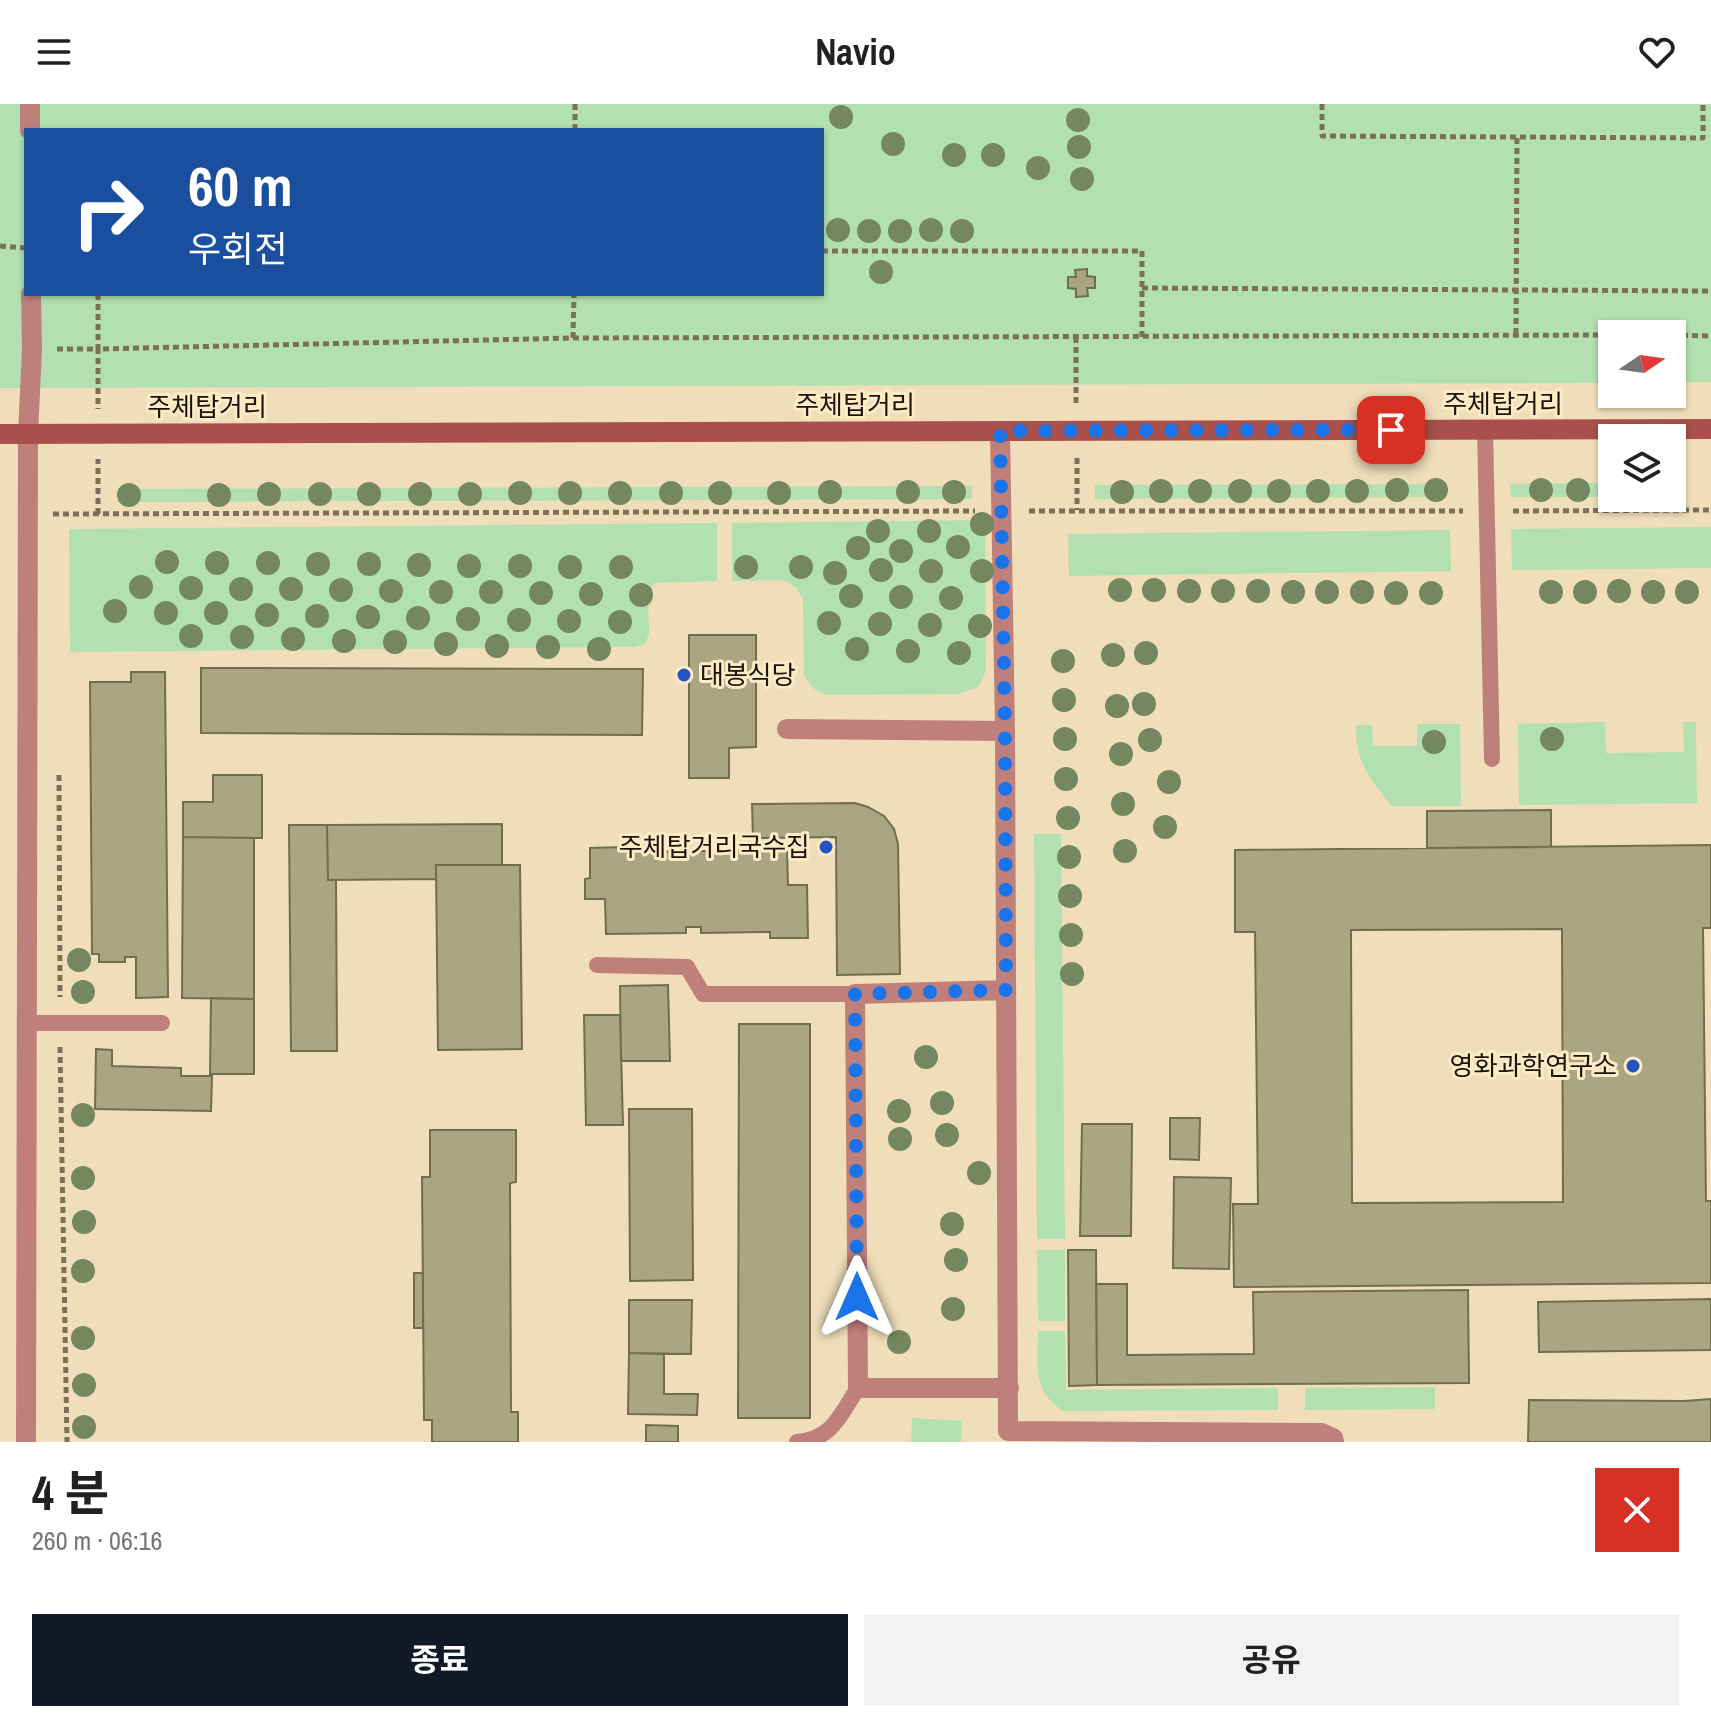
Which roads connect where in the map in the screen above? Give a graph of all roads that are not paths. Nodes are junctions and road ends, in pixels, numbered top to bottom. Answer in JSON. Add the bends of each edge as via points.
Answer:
{"nodes":[{"id":1,"x":30,"y":104,"type":"edge"},
{"id":2,"x":30,"y":128,"type":"edge"},
{"id":3,"x":31,"y":296,"type":"edge"},
{"id":4,"x":1711,"y":429,"type":"edge"},
{"id":5,"x":1485,"y":430,"type":"junction"},
{"id":6,"x":1000,"y":431,"type":"junction"},
{"id":7,"x":0,"y":434,"type":"edge"},
{"id":8,"x":28,"y":434,"type":"junction"},
{"id":9,"x":787,"y":729,"type":"dead end"},
{"id":10,"x":1005,"y":731,"type":"junction"},
{"id":11,"x":1492,"y":759,"type":"dead end"},
{"id":12,"x":597,"y":965,"type":"dead end"},
{"id":13,"x":1006,"y":990,"type":"junction"},
{"id":14,"x":855,"y":994,"type":"junction"},
{"id":15,"x":26,"y":1023,"type":"junction"},
{"id":16,"x":162,"y":1023,"type":"dead end"},
{"id":17,"x":858,"y":1388,"type":"junction"},
{"id":18,"x":1009,"y":1388,"type":"junction"},
{"id":19,"x":1008,"y":1436,"type":"edge"},
{"id":20,"x":26,"y":1442,"type":"edge"},
{"id":21,"x":797,"y":1442,"type":"edge"},
{"id":22,"x":1334,"y":1442,"type":"edge"}],
"edges":[{"from":1,"to":2,"type":"street"},
{"from":3,"to":8,"type":"street"},
{"from":4,"to":5,"type":"main road","name":"주체탑거리"},
{"from":5,"to":6,"type":"main road","name":"주체탑거리"},
{"from":5,"to":11,"type":"lane"},
{"from":6,"to":8,"type":"main road","name":"주체탑거리"},
{"from":6,"to":10,"type":"street"},
{"from":7,"to":8,"type":"main road","name":"주체탑거리"},
{"from":8,"to":15,"type":"street"},
{"from":9,"to":10,"type":"street"},
{"from":10,"to":13,"type":"street"},
{"from":12,"to":14,"type":"lane","via":[[687,967],[703,994]]},
{"from":13,"to":14,"type":"street"},
{"from":13,"to":18,"type":"street"},
{"from":14,"to":17,"type":"street"},
{"from":15,"to":16,"type":"lane"},
{"from":15,"to":20,"type":"street"},
{"from":17,"to":18,"type":"street"},
{"from":17,"to":21,"type":"lane","via":[[830,1431]]},
{"from":18,"to":19,"type":"street"},
{"from":19,"to":22,"type":"street","via":[[1322,1433]]}]}
